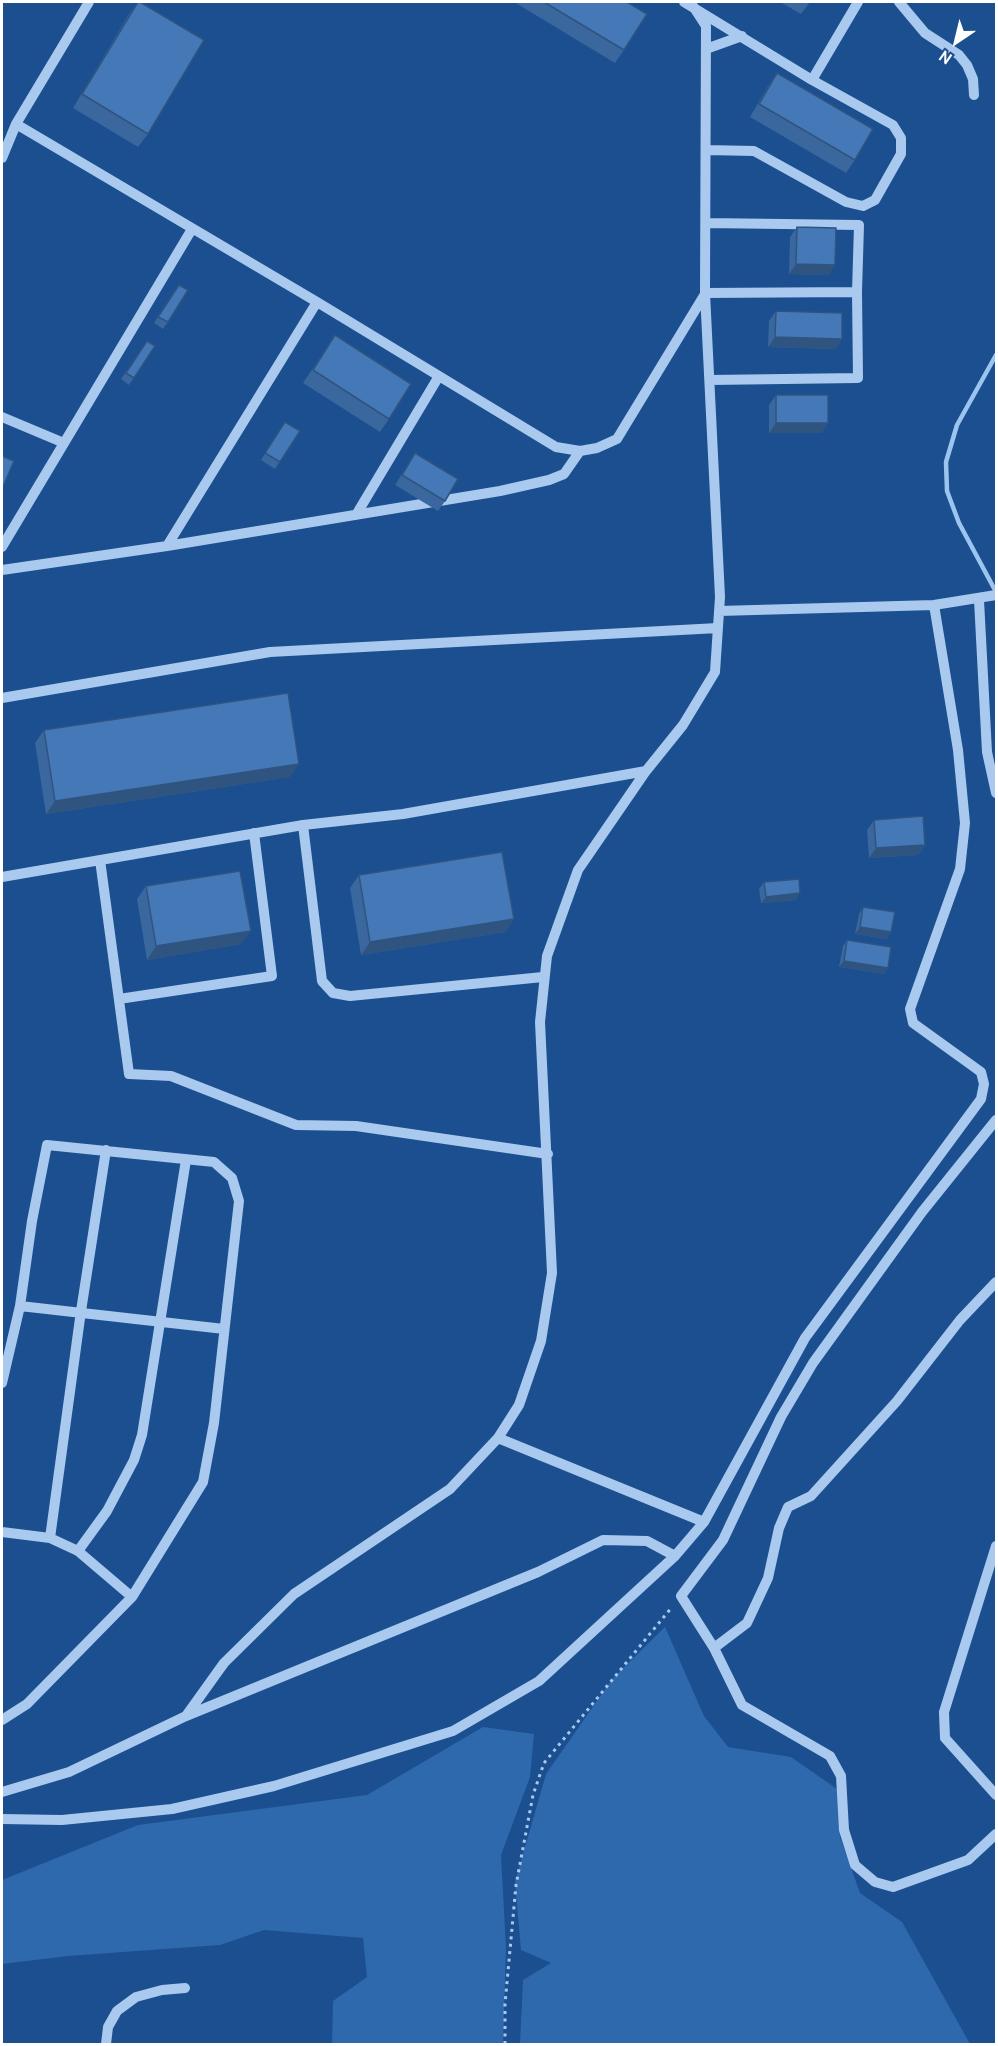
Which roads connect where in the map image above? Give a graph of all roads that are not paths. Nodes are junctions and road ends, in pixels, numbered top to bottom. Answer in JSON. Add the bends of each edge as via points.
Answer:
{"nodes":[{"id":1,"x":89,"y":2,"type":"edge"},
{"id":2,"x":858,"y":2,"type":"edge"},
{"id":3,"x":899,"y":2,"type":"edge"},
{"id":4,"x":689,"y":4,"type":"edge"},
{"id":5,"x":742,"y":36,"type":"junction"},
{"id":6,"x":706,"y":50,"type":"junction"},
{"id":7,"x":812,"y":80,"type":"junction"},
{"id":8,"x":974,"y":95,"type":"dead end"},
{"id":9,"x":16,"y":124,"type":"junction"},
{"id":10,"x":706,"y":150,"type":"junction"},
{"id":11,"x":2,"y":158,"type":"edge"},
{"id":12,"x":706,"y":223,"type":"junction"},
{"id":13,"x":192,"y":229,"type":"junction"},
{"id":14,"x":857,"y":292,"type":"junction"},
{"id":15,"x":705,"y":293,"type":"junction"},
{"id":16,"x":317,"y":302,"type":"junction"},
{"id":17,"x":439,"y":376,"type":"junction"},
{"id":18,"x":710,"y":380,"type":"junction"},
{"id":19,"x":2,"y":417,"type":"edge"},
{"id":20,"x":64,"y":443,"type":"junction"},
{"id":21,"x":580,"y":451,"type":"junction"},
{"id":22,"x":356,"y":515,"type":"junction"},
{"id":23,"x":167,"y":546,"type":"junction"},
{"id":24,"x":2,"y":547,"type":"edge"},
{"id":25,"x":2,"y":570,"type":"edge"},
{"id":26,"x":996,"y":596,"type":"edge"},
{"id":27,"x":979,"y":600,"type":"junction"},
{"id":28,"x":934,"y":605,"type":"junction"},
{"id":29,"x":719,"y":611,"type":"junction"},
{"id":30,"x":718,"y":628,"type":"junction"},
{"id":31,"x":2,"y":698,"type":"edge"},
{"id":32,"x":646,"y":771,"type":"junction"},
{"id":33,"x":996,"y":793,"type":"edge"},
{"id":34,"x":303,"y":825,"type":"junction"},
{"id":35,"x":254,"y":833,"type":"junction"},
{"id":36,"x":100,"y":860,"type":"junction"},
{"id":37,"x":2,"y":877,"type":"edge"},
{"id":38,"x":543,"y":977,"type":"junction"},
{"id":39,"x":118,"y":999,"type":"junction"},
{"id":40,"x":996,"y":1120,"type":"edge"},
{"id":41,"x":106,"y":1150,"type":"junction"},
{"id":42,"x":548,"y":1154,"type":"junction"},
{"id":43,"x":186,"y":1160,"type":"junction"},
{"id":44,"x":996,"y":1282,"type":"edge"},
{"id":45,"x":20,"y":1306,"type":"junction"},
{"id":46,"x":81,"y":1311,"type":"junction"},
{"id":47,"x":160,"y":1321,"type":"junction"},
{"id":48,"x":224,"y":1329,"type":"junction"},
{"id":49,"x":2,"y":1383,"type":"edge"},
{"id":50,"x":498,"y":1438,"type":"junction"},
{"id":51,"x":704,"y":1522,"type":"junction"},
{"id":52,"x":2,"y":1532,"type":"edge"},
{"id":53,"x":50,"y":1538,"type":"junction"},
{"id":54,"x":996,"y":1546,"type":"edge"},
{"id":55,"x":78,"y":1551,"type":"junction"},
{"id":56,"x":675,"y":1556,"type":"junction"},
{"id":57,"x":132,"y":1597,"type":"junction"},
{"id":58,"x":714,"y":1648,"type":"junction"},
{"id":59,"x":186,"y":1716,"type":"junction"},
{"id":60,"x":2,"y":1720,"type":"edge"},
{"id":61,"x":2,"y":1792,"type":"edge"},
{"id":62,"x":996,"y":1795,"type":"edge"},
{"id":63,"x":2,"y":1819,"type":"edge"},
{"id":64,"x":996,"y":1834,"type":"edge"},
{"id":65,"x":185,"y":1988,"type":"dead end"},
{"id":66,"x":106,"y":2044,"type":"edge"}],
"edges":[{"from":1,"to":9,"type":"street"},
{"from":2,"to":7,"type":"street"},
{"from":3,"to":8,"type":"street","via":[[925,33],[959,55],[973,79]]},
{"from":4,"to":5,"type":"street"},
{"from":4,"to":6,"type":"street","via":[[706,26]]},
{"from":5,"to":6,"type":"street"},
{"from":5,"to":7,"type":"street"},
{"from":6,"to":10,"type":"street"},
{"from":7,"to":10,"type":"street","via":[[893,125],[901,138],[901,154],[875,200],[864,206],[846,202],[754,151]]},
{"from":9,"to":11,"type":"street"},
{"from":9,"to":13,"type":"street"},
{"from":10,"to":12,"type":"street"},
{"from":12,"to":14,"type":"street","via":[[859,225]]},
{"from":12,"to":15,"type":"street"},
{"from":13,"to":16,"type":"street"},
{"from":13,"to":20,"type":"street"},
{"from":14,"to":15,"type":"street"},
{"from":14,"to":18,"type":"street","via":[[858,378]]},
{"from":15,"to":18,"type":"street"},
{"from":15,"to":21,"type":"street","via":[[617,439]]},
{"from":16,"to":17,"type":"street"},
{"from":16,"to":23,"type":"street"},
{"from":17,"to":21,"type":"street","via":[[556,447]]},
{"from":17,"to":22,"type":"street"},
{"from":18,"to":29,"type":"street"},
{"from":19,"to":20,"type":"street"},
{"from":20,"to":24,"type":"street"},
{"from":21,"to":22,"type":"street","via":[[564,474],[549,480]]},
{"from":22,"to":23,"type":"street"},
{"from":23,"to":25,"type":"street"},
{"from":26,"to":27,"type":"street"},
{"from":27,"to":28,"type":"street"},
{"from":27,"to":33,"type":"street","via":[[987,752]]},
{"from":28,"to":29,"type":"street"},
{"from":28,"to":51,"type":"street","via":[[958,750],[965,823],[960,869],[910,1009],[913,1023],[981,1072],[981,1099],[805,1338]]},
{"from":29,"to":30,"type":"street"},
{"from":30,"to":31,"type":"street","via":[[270,652]]},
{"from":30,"to":32,"type":"street","via":[[715,672],[683,725]]},
{"from":32,"to":34,"type":"street","via":[[403,814]]},
{"from":32,"to":38,"type":"street","via":[[578,870]]},
{"from":34,"to":35,"type":"street"},
{"from":34,"to":38,"type":"street","via":[[322,981],[333,993],[350,996]]},
{"from":35,"to":36,"type":"street"},
{"from":35,"to":39,"type":"street","via":[[272,976]]},
{"from":36,"to":37,"type":"street"},
{"from":36,"to":39,"type":"street"},
{"from":38,"to":42,"type":"street","via":[[540,1022]]},
{"from":39,"to":42,"type":"street","via":[[129,1074],[171,1076],[296,1125],[356,1126]]},
{"from":40,"to":58,"type":"street","via":[[921,1212],[813,1363],[781,1417],[723,1540],[681,1596]]},
{"from":41,"to":43,"type":"street"},
{"from":41,"to":45,"type":"street","via":[[47,1145]]},
{"from":41,"to":46,"type":"street"},
{"from":42,"to":50,"type":"street","via":[[552,1273],[541,1341],[519,1405]]},
{"from":43,"to":47,"type":"street"},
{"from":43,"to":48,"type":"street","via":[[214,1162],[232,1178],[239,1200]]},
{"from":44,"to":58,"type":"street","via":[[812,1496],[788,1507],[778,1528],[768,1578],[747,1623]]},
{"from":45,"to":46,"type":"street"},
{"from":45,"to":49,"type":"street"},
{"from":46,"to":47,"type":"street"},
{"from":46,"to":53,"type":"street"},
{"from":47,"to":48,"type":"street"},
{"from":47,"to":55,"type":"street","via":[[135,1460],[107,1511]]},
{"from":48,"to":57,"type":"street","via":[[203,1482]]},
{"from":50,"to":51,"type":"street"},
{"from":50,"to":59,"type":"street","via":[[450,1489],[294,1594],[224,1663]]},
{"from":51,"to":56,"type":"street"},
{"from":52,"to":53,"type":"street"},
{"from":53,"to":55,"type":"street"},
{"from":54,"to":62,"type":"street","via":[[944,1712],[945,1738]]},
{"from":55,"to":57,"type":"street"},
{"from":56,"to":59,"type":"street","via":[[647,1541],[603,1540],[538,1572]]},
{"from":56,"to":63,"type":"street","via":[[539,1681],[453,1731],[274,1786],[172,1809],[62,1820]]},
{"from":57,"to":60,"type":"street","via":[[27,1704]]},
{"from":58,"to":64,"type":"street","via":[[742,1705],[830,1756],[841,1776],[844,1830],[855,1865],[875,1882],[893,1887],[968,1860]]},
{"from":59,"to":61,"type":"street","via":[[69,1772]]},
{"from":65,"to":66,"type":"street","via":[[136,1997],[117,2011],[108,2027]]}]}
